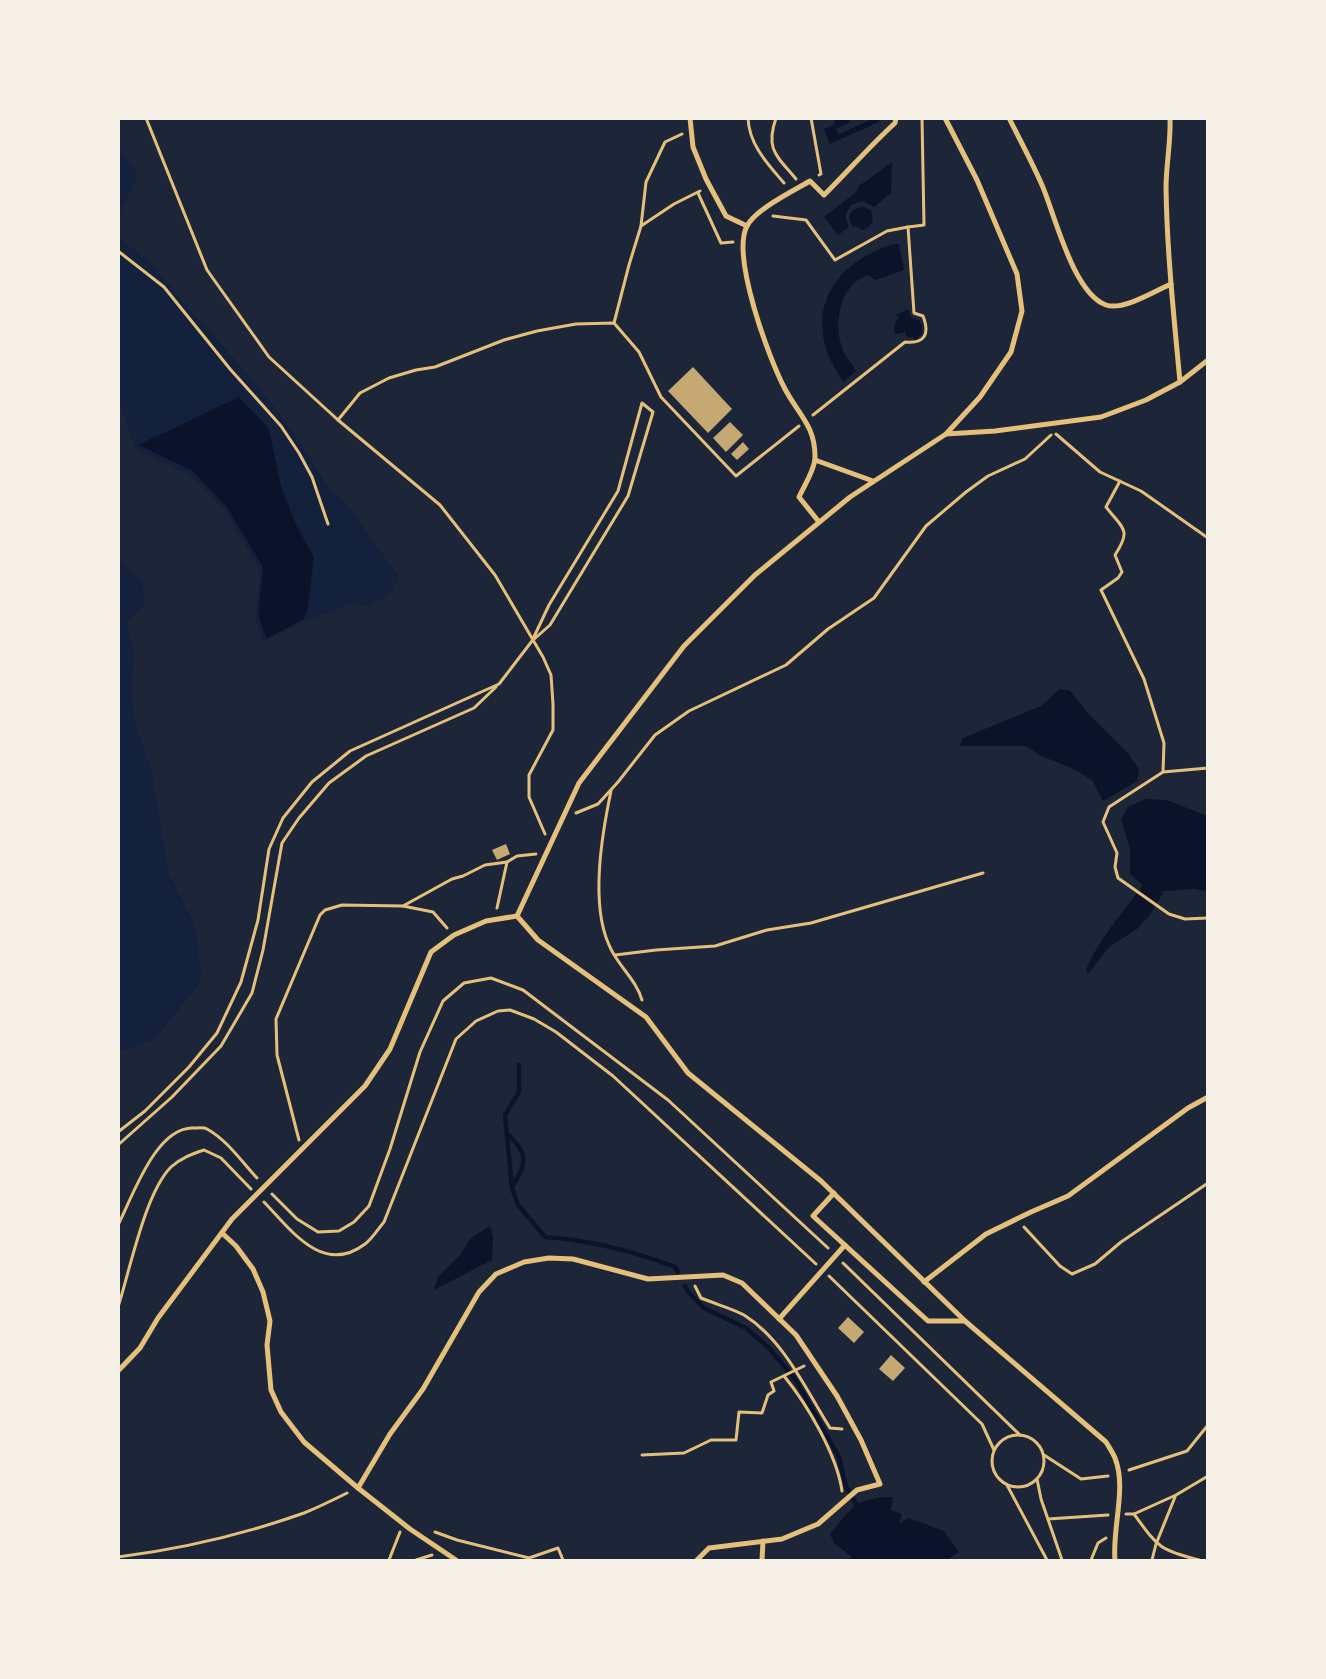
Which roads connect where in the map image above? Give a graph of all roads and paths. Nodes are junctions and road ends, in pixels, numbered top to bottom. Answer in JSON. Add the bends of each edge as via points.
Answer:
{"nodes":[{"id":1,"x":146,"y":118,"type":"edge"},
{"id":2,"x":690,"y":118,"type":"edge"},
{"id":3,"x":748,"y":118,"type":"edge"},
{"id":4,"x":776,"y":118,"type":"edge"},
{"id":5,"x":811,"y":118,"type":"edge"},
{"id":6,"x":896,"y":118,"type":"edge"},
{"id":7,"x":922,"y":118,"type":"edge"},
{"id":8,"x":945,"y":118,"type":"edge"},
{"id":9,"x":1009,"y":118,"type":"edge"},
{"id":10,"x":1170,"y":118,"type":"edge"},
{"id":11,"x":691,"y":129,"type":"junction"},
{"id":12,"x":810,"y":181,"type":"junction"},
{"id":13,"x":801,"y":186,"type":"junction"},
{"id":14,"x":710,"y":187,"type":"junction"},
{"id":15,"x":792,"y":192,"type":"junction"},
{"id":16,"x":698,"y":193,"type":"junction"},
{"id":17,"x":757,"y":214,"type":"junction"},
{"id":18,"x":747,"y":225,"type":"junction"},
{"id":19,"x":641,"y":226,"type":"junction"},
{"id":20,"x":908,"y":227,"type":"junction"},
{"id":21,"x":744,"y":242,"type":"junction"},
{"id":22,"x":118,"y":251,"type":"edge"},
{"id":23,"x":1170,"y":284,"type":"junction"},
{"id":24,"x":614,"y":323,"type":"junction"},
{"id":25,"x":1208,"y":360,"type":"edge"},
{"id":26,"x":1180,"y":382,"type":"junction"},
{"id":27,"x":338,"y":420,"type":"junction"},
{"id":28,"x":806,"y":420,"type":"junction"},
{"id":29,"x":946,"y":434,"type":"junction"},
{"id":30,"x":815,"y":460,"type":"junction"},
{"id":31,"x":873,"y":481,"type":"junction"},
{"id":32,"x":1120,"y":481,"type":"junction"},
{"id":33,"x":819,"y":522,"type":"junction"},
{"id":34,"x":328,"y":524,"type":"dead end"},
{"id":35,"x":1208,"y":538,"type":"edge"},
{"id":36,"x":532,"y":641,"type":"junction"},
{"id":37,"x":499,"y":684,"type":"junction"},
{"id":38,"x":1208,"y":768,"type":"edge"},
{"id":39,"x":1163,"y":772,"type":"junction"},
{"id":40,"x":612,"y":789,"type":"junction"},
{"id":41,"x":563,"y":818,"type":"junction"},
{"id":42,"x":550,"y":845,"type":"junction"},
{"id":43,"x":546,"y":854,"type":"junction"},
{"id":44,"x":507,"y":862,"type":"junction"},
{"id":45,"x":983,"y":873,"type":"dead end"},
{"id":46,"x":403,"y":906,"type":"junction"},
{"id":47,"x":517,"y":916,"type":"junction"},
{"id":48,"x":1208,"y":918,"type":"edge"},
{"id":49,"x":494,"y":920,"type":"junction"},
{"id":50,"x":454,"y":935,"type":"junction"},
{"id":51,"x":615,"y":955,"type":"junction"},
{"id":52,"x":646,"y":1017,"type":"junction"},
{"id":53,"x":1208,"y":1097,"type":"edge"},
{"id":54,"x":118,"y":1132,"type":"edge"},
{"id":55,"x":118,"y":1145,"type":"edge"},
{"id":56,"x":301,"y":1150,"type":"junction"},
{"id":57,"x":260,"y":1181,"type":"dead end"},
{"id":58,"x":1208,"y":1183,"type":"edge"},
{"id":59,"x":267,"y":1188,"type":"dead end"},
{"id":60,"x":255,"y":1193,"type":"dead end"},
{"id":61,"x":834,"y":1193,"type":"junction"},
{"id":62,"x":263,"y":1201,"type":"dead end"},
{"id":63,"x":788,"y":1211,"type":"dead end"},
{"id":64,"x":1017,"y":1219,"type":"junction"},
{"id":65,"x":118,"y":1225,"type":"edge"},
{"id":66,"x":222,"y":1233,"type":"junction"},
{"id":67,"x":845,"y":1245,"type":"junction"},
{"id":68,"x":820,"y":1268,"type":"dead end"},
{"id":69,"x":690,"y":1276,"type":"junction"},
{"id":70,"x":829,"y":1276,"type":"dead end"},
{"id":71,"x":924,"y":1282,"type":"junction"},
{"id":72,"x":877,"y":1295,"type":"dead end"},
{"id":73,"x":118,"y":1307,"type":"edge"},
{"id":74,"x":779,"y":1319,"type":"junction"},
{"id":75,"x":965,"y":1322,"type":"junction"},
{"id":76,"x":814,"y":1362,"type":"junction"},
{"id":77,"x":118,"y":1371,"type":"edge"},
{"id":78,"x":795,"y":1371,"type":"junction"},
{"id":79,"x":784,"y":1376,"type":"junction"},
{"id":80,"x":856,"y":1430,"type":"junction"},
{"id":81,"x":1020,"y":1435,"type":"junction"},
{"id":82,"x":994,"y":1450,"type":"junction"},
{"id":83,"x":642,"y":1455,"type":"dead end"},
{"id":84,"x":1208,"y":1476,"type":"edge"},
{"id":85,"x":1037,"y":1479,"type":"junction"},
{"id":86,"x":1007,"y":1485,"type":"junction"},
{"id":87,"x":358,"y":1488,"type":"junction"},
{"id":88,"x":1176,"y":1495,"type":"junction"},
{"id":89,"x":845,"y":1501,"type":"junction"},
{"id":90,"x":1134,"y":1514,"type":"junction"},
{"id":91,"x":1116,"y":1515,"type":"junction"},
{"id":92,"x":1048,"y":1519,"type":"junction"},
{"id":93,"x":403,"y":1523,"type":"junction"},
{"id":94,"x":1115,"y":1531,"type":"junction"},
{"id":95,"x":435,"y":1532,"type":"dead end"},
{"id":96,"x":764,"y":1541,"type":"junction"},
{"id":97,"x":1156,"y":1544,"type":"junction"},
{"id":98,"x":118,"y":1557,"type":"edge"},
{"id":99,"x":389,"y":1560,"type":"edge"},
{"id":100,"x":456,"y":1560,"type":"edge"},
{"id":101,"x":563,"y":1560,"type":"edge"},
{"id":102,"x":698,"y":1560,"type":"edge"},
{"id":103,"x":762,"y":1560,"type":"edge"},
{"id":104,"x":1047,"y":1560,"type":"edge"},
{"id":105,"x":1062,"y":1560,"type":"edge"},
{"id":106,"x":1091,"y":1560,"type":"edge"},
{"id":107,"x":1115,"y":1560,"type":"edge"},
{"id":108,"x":1152,"y":1560,"type":"edge"},
{"id":109,"x":1199,"y":1560,"type":"edge"}],
"edges":[{"from":1,"to":27,"type":"path","via":[[207,270],[269,357]]},
{"from":2,"to":11,"type":"street"},
{"from":3,"to":15,"type":"path","via":[[752,140],[761,156]]},
{"from":4,"to":13,"type":"path","via":[[770,134],[773,152]]},
{"from":5,"to":12,"type":"path","via":[[821,174]]},
{"from":6,"to":12,"type":"street","via":[[824,195]]},
{"from":7,"to":20,"type":"path","via":[[924,225]]},
{"from":8,"to":29,"type":"street","via":[[977,180],[1017,274],[1022,310],[1011,352],[980,397]]},
{"from":9,"to":23,"type":"street","via":[[1039,178],[1078,276],[1094,298],[1107,306],[1128,303]]},
{"from":10,"to":23,"type":"street","via":[[1166,185]]},
{"from":11,"to":14,"type":"street","via":[[693,147]]},
{"from":11,"to":19,"type":"path","via":[[665,142],[646,182]]},
{"from":12,"to":13,"type":"street"},
{"from":13,"to":15,"type":"street"},
{"from":14,"to":16,"type":"path"},
{"from":14,"to":18,"type":"street","via":[[726,216]]},
{"from":15,"to":17,"type":"street"},
{"from":16,"to":19,"type":"path"},
{"from":16,"to":21,"type":"path","via":[[721,243]]},
{"from":17,"to":18,"type":"street"},
{"from":17,"to":20,"type":"path","via":[[806,220],[835,260],[887,231]]},
{"from":18,"to":21,"type":"street"},
{"from":19,"to":24,"type":"path"},
{"from":20,"to":28,"type":"path","via":[[914,313],[926,322],[923,338],[916,343],[905,342]]},
{"from":21,"to":28,"type":"street","via":[[744,258],[766,349],[786,391]]},
{"from":22,"to":34,"type":"path","via":[[164,287],[281,426],[312,477]]},
{"from":23,"to":26,"type":"street"},
{"from":24,"to":27,"type":"path","via":[[537,331],[435,367],[389,378],[360,393]]},
{"from":24,"to":28,"type":"path","via":[[639,352],[661,397],[736,476]]},
{"from":25,"to":26,"type":"street"},
{"from":26,"to":29,"type":"street","via":[[1101,417]]},
{"from":27,"to":36,"type":"path","via":[[440,505],[495,575]]},
{"from":28,"to":30,"type":"street"},
{"from":29,"to":31,"type":"street"},
{"from":30,"to":31,"type":"street"},
{"from":30,"to":33,"type":"street","via":[[799,497]]},
{"from":31,"to":33,"type":"street"},
{"from":32,"to":35,"type":"path","via":[[1141,491]]},
{"from":32,"to":39,"type":"path","via":[[1106,507],[1125,532],[1125,539],[1114,555],[1122,572],[1101,591],[1144,679],[1164,743]]},
{"from":32,"to":40,"type":"path","via":[[1100,472],[1054,432],[1025,459],[988,476],[926,526],[874,598],[828,629],[786,665],[689,711],[655,735]]},
{"from":33,"to":41,"type":"street","via":[[755,575],[684,646],[579,783]]},
{"from":36,"to":36,"type":"path","via":[[549,605],[618,491],[642,403],[653,412],[628,496],[550,625]]},
{"from":36,"to":37,"type":"path"},
{"from":36,"to":42,"type":"path","via":[[550,675],[554,704],[553,730],[529,775],[529,797]]},
{"from":37,"to":54,"type":"path","via":[[350,752],[312,782],[283,819],[268,849],[258,920],[241,982],[216,1033],[189,1067]]},
{"from":37,"to":55,"type":"path","via":[[474,708],[366,756],[329,783],[299,818],[282,843],[252,993],[221,1046]]},
{"from":38,"to":39,"type":"path"},
{"from":39,"to":48,"type":"path","via":[[1109,807],[1102,822],[1117,853],[1118,878],[1169,914],[1185,919]]},
{"from":40,"to":41,"type":"path","via":[[598,804]]},
{"from":40,"to":51,"type":"path","via":[[602,830],[599,872],[602,925]]},
{"from":41,"to":42,"type":"street"},
{"from":42,"to":43,"type":"street"},
{"from":43,"to":44,"type":"path","via":[[518,856]]},
{"from":43,"to":47,"type":"street"},
{"from":44,"to":46,"type":"path","via":[[484,865]]},
{"from":44,"to":49,"type":"path"},
{"from":45,"to":51,"type":"path","via":[[811,923],[767,930],[715,946]]},
{"from":46,"to":50,"type":"path","via":[[433,912]]},
{"from":46,"to":56,"type":"path","via":[[342,904],[325,910],[276,1019],[278,1055]]},
{"from":47,"to":49,"type":"street"},
{"from":47,"to":52,"type":"street","via":[[538,940]]},
{"from":49,"to":50,"type":"street"},
{"from":50,"to":56,"type":"street","via":[[431,952],[390,1050],[371,1077]]},
{"from":51,"to":52,"type":"path","via":[[639,992]]},
{"from":52,"to":61,"type":"street","via":[[688,1073]]},
{"from":53,"to":64,"type":"street","via":[[1068,1196]]},
{"from":56,"to":66,"type":"street"},
{"from":57,"to":65,"type":"path","via":[[206,1128],[183,1127],[164,1141],[148,1163]]},
{"from":58,"to":64,"type":"path","via":[[1095,1264],[1072,1274]]},
{"from":59,"to":63,"type":"path","via":[[297,1219],[318,1232],[339,1231],[354,1222],[369,1206],[420,1052],[443,1000],[464,983],[491,978],[523,990],[669,1100]]},
{"from":60,"to":73,"type":"path","via":[[221,1158],[204,1150],[186,1156],[171,1168],[151,1198]]},
{"from":61,"to":67,"type":"street","via":[[813,1216]]},
{"from":61,"to":71,"type":"street"},
{"from":62,"to":68,"type":"path","via":[[305,1244],[321,1253],[346,1254],[366,1243],[384,1222],[456,1039],[476,1021],[510,1010],[556,1032],[613,1076]]},
{"from":64,"to":71,"type":"street","via":[[986,1234]]},
{"from":66,"to":77,"type":"street","via":[[140,1348]]},
{"from":66,"to":87,"type":"street","via":[[253,1269],[263,1292],[270,1321],[267,1356],[271,1390],[281,1412],[304,1442]]},
{"from":67,"to":74,"type":"street"},
{"from":67,"to":75,"type":"street","via":[[928,1322]]},
{"from":69,"to":74,"type":"street","via":[[723,1275],[742,1283]]},
{"from":69,"to":78,"type":"path","via":[[701,1298],[744,1315],[767,1335]]},
{"from":69,"to":87,"type":"street","via":[[648,1279],[573,1259],[549,1258],[524,1262],[496,1274],[479,1292],[423,1389]]},
{"from":70,"to":82,"type":"path","via":[[982,1424]]},
{"from":71,"to":75,"type":"street"},
{"from":72,"to":81,"type":"path"},
{"from":74,"to":76,"type":"street","via":[[796,1335]]},
{"from":75,"to":91,"type":"street","via":[[1106,1442],[1116,1458],[1120,1488]]},
{"from":76,"to":78,"type":"path"},
{"from":76,"to":80,"type":"street"},
{"from":78,"to":79,"type":"path"},
{"from":78,"to":80,"type":"path","via":[[830,1428]]},
{"from":79,"to":83,"type":"path","via":[[771,1382],[774,1390],[768,1395],[762,1413],[739,1412],[736,1440],[711,1440],[684,1453]]},
{"from":79,"to":89,"type":"path","via":[[800,1395],[829,1451]]},
{"from":80,"to":89,"type":"street","via":[[880,1484],[856,1490]]},
{"from":81,"to":82,"type":"path","via":[[1005,1438]]},
{"from":81,"to":85,"type":"path","via":[[1035,1441],[1044,1455]]},
{"from":82,"to":86,"type":"path","via":[[995,1474]]},
{"from":84,"to":88,"type":"path"},
{"from":85,"to":86,"type":"path","via":[[1023,1487]]},
{"from":85,"to":92,"type":"path"},
{"from":86,"to":104,"type":"path"},
{"from":87,"to":93,"type":"street"},
{"from":87,"to":98,"type":"path","via":[[305,1512],[230,1535]]},
{"from":88,"to":90,"type":"path"},
{"from":88,"to":97,"type":"path"},
{"from":89,"to":96,"type":"street","via":[[818,1524],[783,1539]]},
{"from":90,"to":91,"type":"path"},
{"from":90,"to":97,"type":"path"},
{"from":91,"to":92,"type":"path"},
{"from":91,"to":94,"type":"street"},
{"from":92,"to":105,"type":"path"},
{"from":93,"to":99,"type":"path"},
{"from":93,"to":100,"type":"street"},
{"from":94,"to":106,"type":"path","via":[[1098,1543]]},
{"from":94,"to":107,"type":"street"},
{"from":95,"to":101,"type":"path","via":[[529,1558],[558,1548]]},
{"from":96,"to":102,"type":"street","via":[[709,1548]]},
{"from":96,"to":103,"type":"street"},
{"from":97,"to":108,"type":"path"},
{"from":97,"to":109,"type":"path","via":[[1171,1553]]}]}
